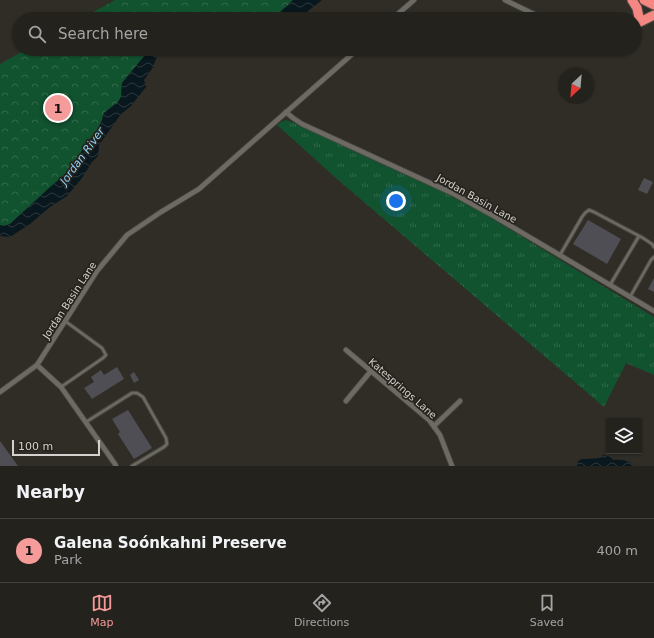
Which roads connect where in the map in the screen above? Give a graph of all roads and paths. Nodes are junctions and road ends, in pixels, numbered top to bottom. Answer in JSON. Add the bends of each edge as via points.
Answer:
{"nodes":[{"id":1,"x":414,"y":0,"type":"edge"},
{"id":2,"x":505,"y":0,"type":"edge"},
{"id":3,"x":632,"y":0,"type":"edge"},
{"id":4,"x":644,"y":0,"type":"edge"},
{"id":5,"x":654,"y":5,"type":"edge"},
{"id":6,"x":400,"y":12,"type":"edge"},
{"id":7,"x":530,"y":12,"type":"edge"},
{"id":8,"x":638,"y":12,"type":"edge"},
{"id":9,"x":654,"y":15,"type":"edge"},
{"id":10,"x":642,"y":21,"type":"edge"},
{"id":11,"x":350,"y":56,"type":"edge"},
{"id":12,"x":286,"y":112,"type":"junction"},
{"id":13,"x":639,"y":236,"type":"junction"},
{"id":14,"x":654,"y":247,"type":"edge"},
{"id":15,"x":560,"y":256,"type":"junction"},
{"id":16,"x":654,"y":257,"type":"edge"},
{"id":17,"x":610,"y":285,"type":"junction"},
{"id":18,"x":630,"y":297,"type":"junction"},
{"id":19,"x":654,"y":311,"type":"edge"},
{"id":20,"x":65,"y":321,"type":"junction"},
{"id":21,"x":346,"y":350,"type":"dead end"},
{"id":22,"x":37,"y":365,"type":"junction"},
{"id":23,"x":371,"y":371,"type":"junction"},
{"id":24,"x":62,"y":387,"type":"junction"},
{"id":25,"x":0,"y":392,"type":"edge"},
{"id":26,"x":346,"y":401,"type":"dead end"},
{"id":27,"x":460,"y":401,"type":"dead end"},
{"id":28,"x":86,"y":422,"type":"junction"},
{"id":29,"x":434,"y":426,"type":"junction"},
{"id":30,"x":116,"y":466,"type":"edge"},
{"id":31,"x":132,"y":466,"type":"edge"},
{"id":32,"x":452,"y":466,"type":"edge"}],
"edges":[{"from":1,"to":6,"type":"street"},
{"from":2,"to":7,"type":"street"},
{"from":3,"to":8,"type":"highway"},
{"from":4,"to":5,"type":"highway"},
{"from":9,"to":10,"type":"highway"},
{"from":11,"to":12,"type":"street","name":"Jordan Basin Lane"},
{"from":12,"to":15,"type":"street","name":"Jordan Basin Lane","via":[[302,124],[454,194]]},
{"from":12,"to":20,"type":"street","name":"Jordan Basin Lane","via":[[199,189],[128,235],[97,271]]},
{"from":13,"to":14,"type":"lane"},
{"from":13,"to":15,"type":"lane","via":[[589,210]]},
{"from":13,"to":17,"type":"lane"},
{"from":15,"to":17,"type":"street","name":"Jordan Basin Lane"},
{"from":16,"to":18,"type":"lane"},
{"from":17,"to":18,"type":"street","name":"Jordan Basin Lane"},
{"from":18,"to":19,"type":"street","name":"Jordan Basin Lane"},
{"from":20,"to":22,"type":"street","name":"Jordan Basin Lane"},
{"from":20,"to":24,"type":"lane","via":[[102,348],[106,354]]},
{"from":21,"to":23,"type":"street","name":"Katesprings Lane"},
{"from":22,"to":24,"type":"street"},
{"from":22,"to":25,"type":"street"},
{"from":23,"to":26,"type":"street"},
{"from":23,"to":29,"type":"street","name":"Katesprings Lane"},
{"from":24,"to":28,"type":"street"},
{"from":27,"to":29,"type":"street"},
{"from":28,"to":30,"type":"street"},
{"from":28,"to":31,"type":"lane","via":[[132,393],[143,397],[167,444]]},
{"from":29,"to":32,"type":"street","name":"Katesprings Lane"}]}
